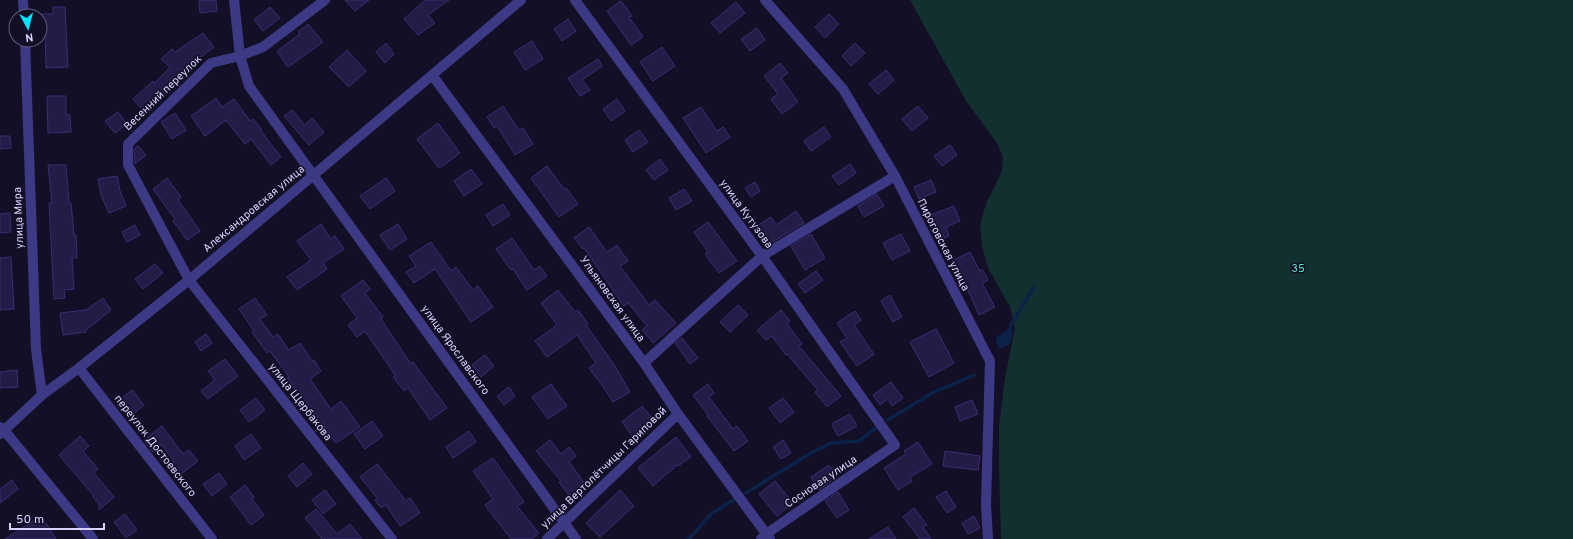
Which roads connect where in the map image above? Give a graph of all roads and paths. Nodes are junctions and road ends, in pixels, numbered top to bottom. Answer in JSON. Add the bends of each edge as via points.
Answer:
{"nodes":[{"id":1,"x":234,"y":0,"type":"edge"},
{"id":2,"x":325,"y":0,"type":"edge"},
{"id":3,"x":521,"y":0,"type":"edge"},
{"id":4,"x":575,"y":0,"type":"edge"},
{"id":5,"x":765,"y":0,"type":"edge"},
{"id":6,"x":25,"y":48,"type":"edge"},
{"id":7,"x":240,"y":56,"type":"junction"},
{"id":8,"x":432,"y":75,"type":"junction"},
{"id":9,"x":314,"y":174,"type":"junction"},
{"id":10,"x":894,"y":176,"type":"junction"},
{"id":11,"x":762,"y":256,"type":"junction"},
{"id":12,"x":189,"y":280,"type":"junction"},
{"id":13,"x":644,"y":363,"type":"junction"},
{"id":14,"x":79,"y":368,"type":"junction"},
{"id":15,"x":42,"y":395,"type":"junction"},
{"id":16,"x":678,"y":414,"type":"junction"},
{"id":17,"x":1,"y":430,"type":"edge"},
{"id":18,"x":895,"y":445,"type":"joint"},
{"id":19,"x":564,"y":523,"type":"junction"},
{"id":20,"x":766,"y":537,"type":"edge"},
{"id":21,"x":93,"y":539,"type":"edge"},
{"id":22,"x":212,"y":539,"type":"edge"},
{"id":23,"x":392,"y":539,"type":"edge"},
{"id":24,"x":547,"y":539,"type":"edge"},
{"id":25,"x":576,"y":539,"type":"edge"},
{"id":26,"x":988,"y":539,"type":"edge"}],
"edges":[{"from":1,"to":7,"type":"street","name":"улица Ярославского"},
{"from":2,"to":7,"type":"street","name":"Весенний переулок","via":[[263,47]]},
{"from":3,"to":8,"type":"street","name":"Александровская улица"},
{"from":4,"to":11,"type":"street","name":"улица Кутузова"},
{"from":5,"to":10,"type":"street","name":"Пироговская улица","via":[[843,89]]},
{"from":6,"to":15,"type":"street","name":"улица Мира","via":[[36,349]]},
{"from":7,"to":9,"type":"street","name":"улица Ярославского","via":[[249,86]]},
{"from":7,"to":12,"type":"street","name":"Весенний переулок","via":[[211,63],[128,144],[128,164]]},
{"from":8,"to":9,"type":"street","name":"Александровская улица"},
{"from":8,"to":13,"type":"street","name":"Ульяновская улица"},
{"from":9,"to":12,"type":"street","name":"Александровская улица"},
{"from":9,"to":19,"type":"street","name":"улица Ярославского"},
{"from":10,"to":11,"type":"street"},
{"from":10,"to":26,"type":"street","name":"Пироговская улица","via":[[990,361],[986,504]]},
{"from":11,"to":13,"type":"street"},
{"from":11,"to":18,"type":"street","name":"улица Кутузова"},
{"from":12,"to":14,"type":"street","name":"Александровская улица"},
{"from":12,"to":23,"type":"street","name":"улица Щербакова"},
{"from":13,"to":16,"type":"street","name":"Ульяновская улица"},
{"from":14,"to":15,"type":"street","name":"Александровская улица"},
{"from":14,"to":22,"type":"street","name":"переулок Достоевского"},
{"from":15,"to":17,"type":"street","name":"Александровская улица"},
{"from":16,"to":19,"type":"street","name":"улица Вертолётчицы Гариповой"},
{"from":16,"to":20,"type":"street","name":"Ульяновская улица"},
{"from":17,"to":21,"type":"street"},
{"from":18,"to":20,"type":"street","name":"Сосновая улица"},
{"from":19,"to":24,"type":"street","name":"улица Вертолётчицы Гариповой"},
{"from":19,"to":25,"type":"street","name":"улица Ярославского"}]}
